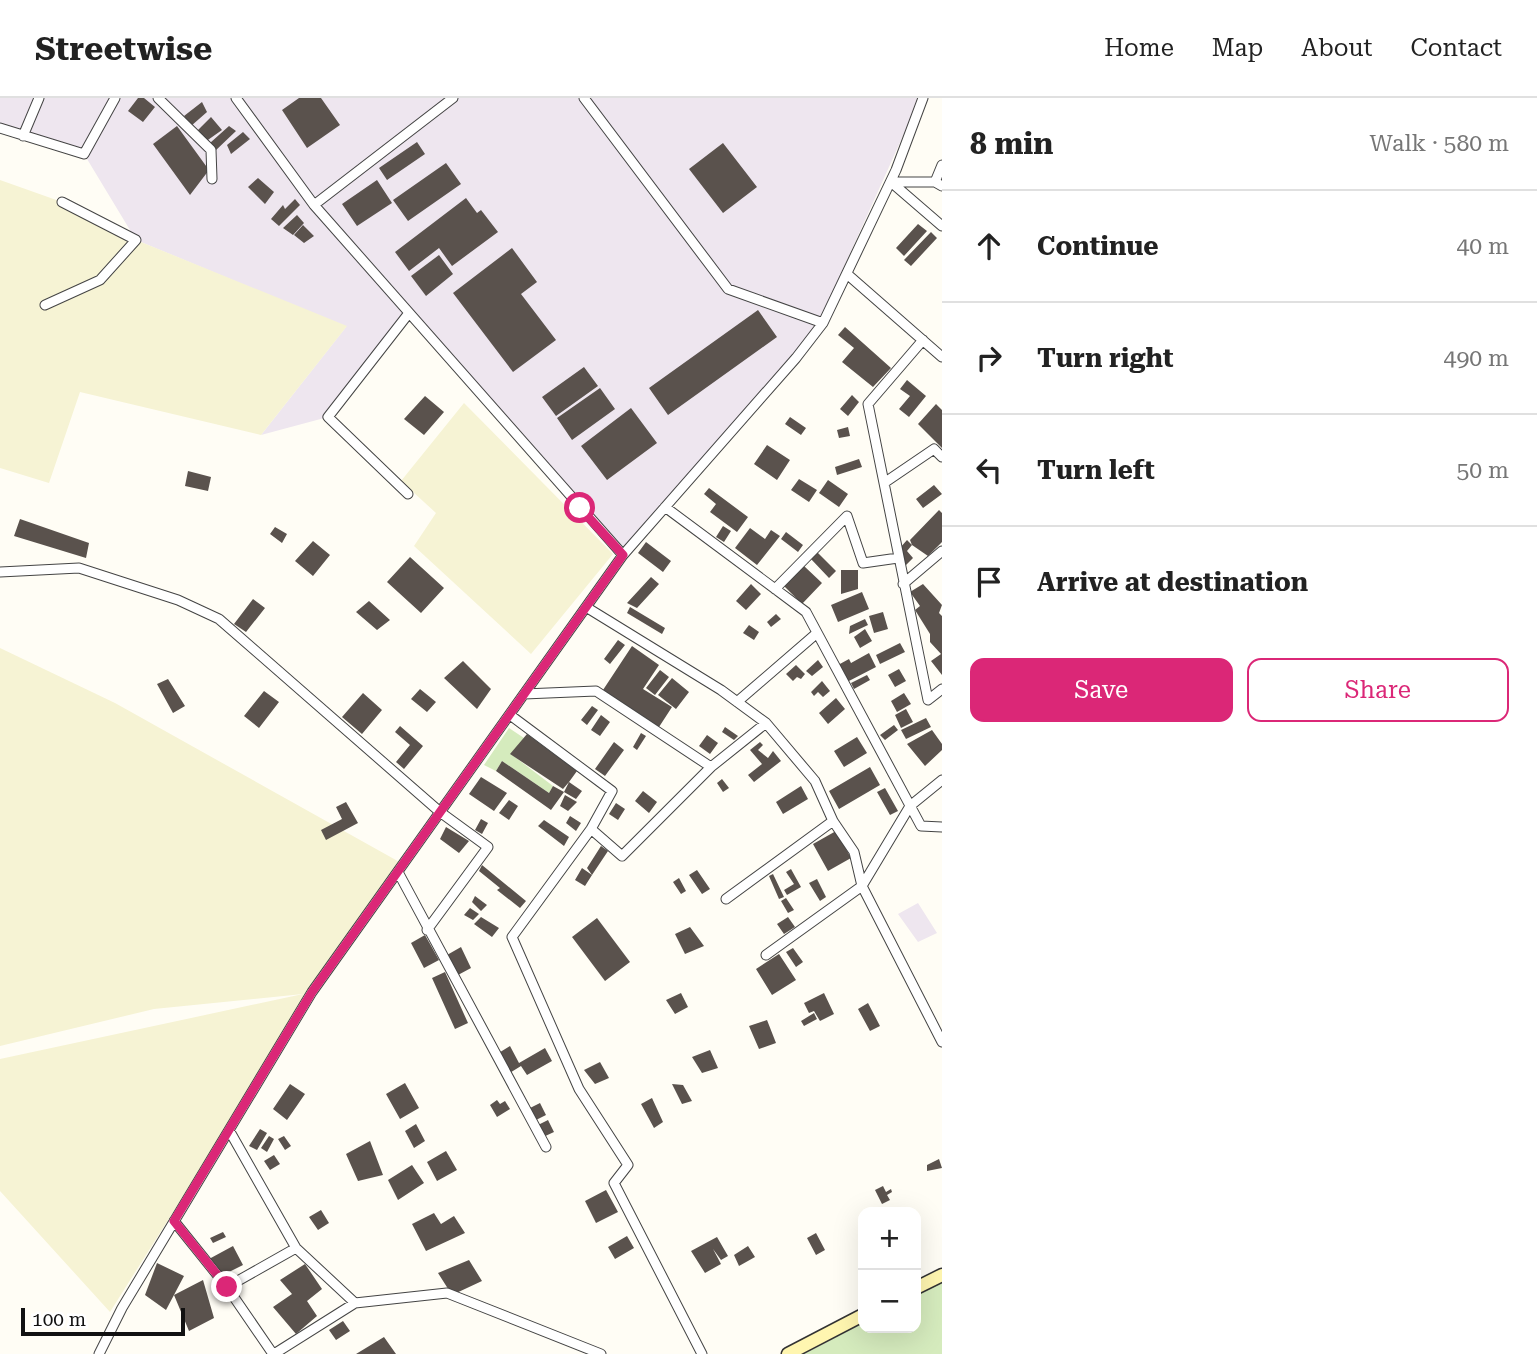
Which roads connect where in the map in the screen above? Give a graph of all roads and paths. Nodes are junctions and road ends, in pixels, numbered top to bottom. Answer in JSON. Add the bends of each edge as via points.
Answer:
{"nodes":[{"id":1,"x":39,"y":98,"type":"edge"},
{"id":2,"x":115,"y":98,"type":"edge"},
{"id":3,"x":158,"y":98,"type":"edge"},
{"id":4,"x":236,"y":98,"type":"edge"},
{"id":5,"x":453,"y":98,"type":"edge"},
{"id":6,"x":584,"y":98,"type":"edge"},
{"id":7,"x":923,"y":98,"type":"edge"},
{"id":8,"x":0,"y":128,"type":"edge"},
{"id":9,"x":23,"y":136,"type":"junction"},
{"id":10,"x":942,"y":165,"type":"edge"},
{"id":11,"x":212,"y":179,"type":"dead end"},
{"id":12,"x":891,"y":182,"type":"junction"},
{"id":13,"x":938,"y":184,"type":"edge"},
{"id":14,"x":62,"y":202,"type":"dead end"},
{"id":15,"x":314,"y":205,"type":"junction"},
{"id":16,"x":942,"y":226,"type":"edge"},
{"id":17,"x":847,"y":274,"type":"junction"},
{"id":18,"x":45,"y":305,"type":"dead end"},
{"id":19,"x":409,"y":313,"type":"junction"},
{"id":20,"x":823,"y":323,"type":"junction"},
{"id":21,"x":923,"y":340,"type":"junction"},
{"id":22,"x":942,"y":357,"type":"edge"},
{"id":23,"x":942,"y":457,"type":"edge"},
{"id":24,"x":884,"y":483,"type":"junction"},
{"id":25,"x":408,"y":494,"type":"dead end"},
{"id":26,"x":665,"y":507,"type":"junction"},
{"id":27,"x":942,"y":551,"type":"edge"},
{"id":28,"x":623,"y":555,"type":"junction"},
{"id":29,"x":898,"y":558,"type":"junction"},
{"id":30,"x":0,"y":572,"type":"edge"},
{"id":31,"x":903,"y":584,"type":"junction"},
{"id":32,"x":775,"y":589,"type":"junction"},
{"id":33,"x":586,"y":607,"type":"junction"},
{"id":34,"x":817,"y":633,"type":"junction"},
{"id":35,"x":942,"y":690,"type":"edge"},
{"id":36,"x":524,"y":694,"type":"junction"},
{"id":37,"x":737,"y":702,"type":"junction"},
{"id":38,"x":510,"y":715,"type":"junction"},
{"id":39,"x":766,"y":723,"type":"junction"},
{"id":40,"x":711,"y":767,"type":"junction"},
{"id":41,"x":942,"y":780,"type":"edge"},
{"id":42,"x":910,"y":806,"type":"junction"},
{"id":43,"x":440,"y":812,"type":"junction"},
{"id":44,"x":833,"y":821,"type":"junction"},
{"id":45,"x":942,"y":827,"type":"edge"},
{"id":46,"x":591,"y":829,"type":"junction"},
{"id":47,"x":398,"y":872,"type":"junction"},
{"id":48,"x":862,"y":886,"type":"junction"},
{"id":49,"x":726,"y":899,"type":"dead end"},
{"id":50,"x":427,"y":929,"type":"junction"},
{"id":51,"x":766,"y":955,"type":"dead end"},
{"id":52,"x":942,"y":1042,"type":"edge"},
{"id":53,"x":229,"y":1130,"type":"junction"},
{"id":54,"x":546,"y":1147,"type":"dead end"},
{"id":55,"x":174,"y":1221,"type":"junction"},
{"id":56,"x":296,"y":1248,"type":"junction"},
{"id":57,"x":942,"y":1275,"type":"edge"},
{"id":58,"x":921,"y":1286,"type":"edge"},
{"id":59,"x":227,"y":1287,"type":"junction"},
{"id":60,"x":355,"y":1303,"type":"junction"},
{"id":61,"x":858,"y":1318,"type":"edge"},
{"id":62,"x":99,"y":1354,"type":"edge"},
{"id":63,"x":273,"y":1354,"type":"edge"},
{"id":64,"x":601,"y":1354,"type":"edge"},
{"id":65,"x":702,"y":1354,"type":"edge"},
{"id":66,"x":789,"y":1354,"type":"edge"}],
"edges":[{"from":1,"to":9,"type":"street"},
{"from":2,"to":9,"type":"street","via":[[84,154]]},
{"from":3,"to":11,"type":"street","via":[[211,150]]},
{"from":4,"to":15,"type":"street"},
{"from":5,"to":15,"type":"street"},
{"from":6,"to":20,"type":"street","via":[[728,289]]},
{"from":7,"to":12,"type":"street"},
{"from":8,"to":9,"type":"street"},
{"from":10,"to":13,"type":"street"},
{"from":12,"to":13,"type":"street"},
{"from":12,"to":16,"type":"street"},
{"from":12,"to":17,"type":"street"},
{"from":14,"to":18,"type":"street","via":[[136,240],[100,280]]},
{"from":15,"to":19,"type":"street"},
{"from":17,"to":20,"type":"street"},
{"from":17,"to":21,"type":"street"},
{"from":19,"to":25,"type":"street","via":[[328,417]]},
{"from":19,"to":28,"type":"street"},
{"from":20,"to":26,"type":"street"},
{"from":21,"to":22,"type":"street"},
{"from":21,"to":24,"type":"street","via":[[868,404]]},
{"from":23,"to":24,"type":"street","via":[[934,449]]},
{"from":24,"to":29,"type":"street"},
{"from":26,"to":28,"type":"street"},
{"from":26,"to":32,"type":"street"},
{"from":27,"to":31,"type":"street"},
{"from":28,"to":33,"type":"street"},
{"from":29,"to":31,"type":"street"},
{"from":29,"to":32,"type":"street","via":[[863,563],[847,516]]},
{"from":30,"to":43,"type":"street","via":[[79,568],[178,600],[219,619]]},
{"from":31,"to":35,"type":"street","via":[[928,700]]},
{"from":32,"to":34,"type":"street","via":[[806,612]]},
{"from":33,"to":36,"type":"street"},
{"from":33,"to":37,"type":"street"},
{"from":34,"to":37,"type":"street"},
{"from":34,"to":42,"type":"street"},
{"from":36,"to":38,"type":"street"},
{"from":36,"to":40,"type":"street","via":[[596,691]]},
{"from":37,"to":39,"type":"street"},
{"from":38,"to":43,"type":"street"},
{"from":38,"to":46,"type":"street","via":[[612,792]]},
{"from":39,"to":40,"type":"street"},
{"from":39,"to":44,"type":"street","via":[[815,781]]},
{"from":40,"to":46,"type":"street","via":[[622,856]]},
{"from":41,"to":42,"type":"street"},
{"from":42,"to":45,"type":"street","via":[[920,826]]},
{"from":42,"to":48,"type":"street"},
{"from":43,"to":47,"type":"street"},
{"from":43,"to":50,"type":"street","via":[[488,847]]},
{"from":44,"to":48,"type":"street","via":[[854,852]]},
{"from":44,"to":49,"type":"street"},
{"from":46,"to":65,"type":"street","via":[[512,937],[579,1089],[628,1165],[614,1183]]},
{"from":47,"to":50,"type":"street"},
{"from":47,"to":53,"type":"street","via":[[312,992]]},
{"from":48,"to":51,"type":"street"},
{"from":48,"to":52,"type":"street"},
{"from":50,"to":54,"type":"street"},
{"from":53,"to":55,"type":"street"},
{"from":53,"to":56,"type":"street"},
{"from":55,"to":59,"type":"street"},
{"from":55,"to":62,"type":"street"},
{"from":56,"to":59,"type":"street"},
{"from":56,"to":60,"type":"street"},
{"from":57,"to":58,"type":"main road"},
{"from":59,"to":63,"type":"street"},
{"from":60,"to":63,"type":"street"},
{"from":60,"to":64,"type":"street","via":[[447,1293]]},
{"from":61,"to":66,"type":"main road"}]}
